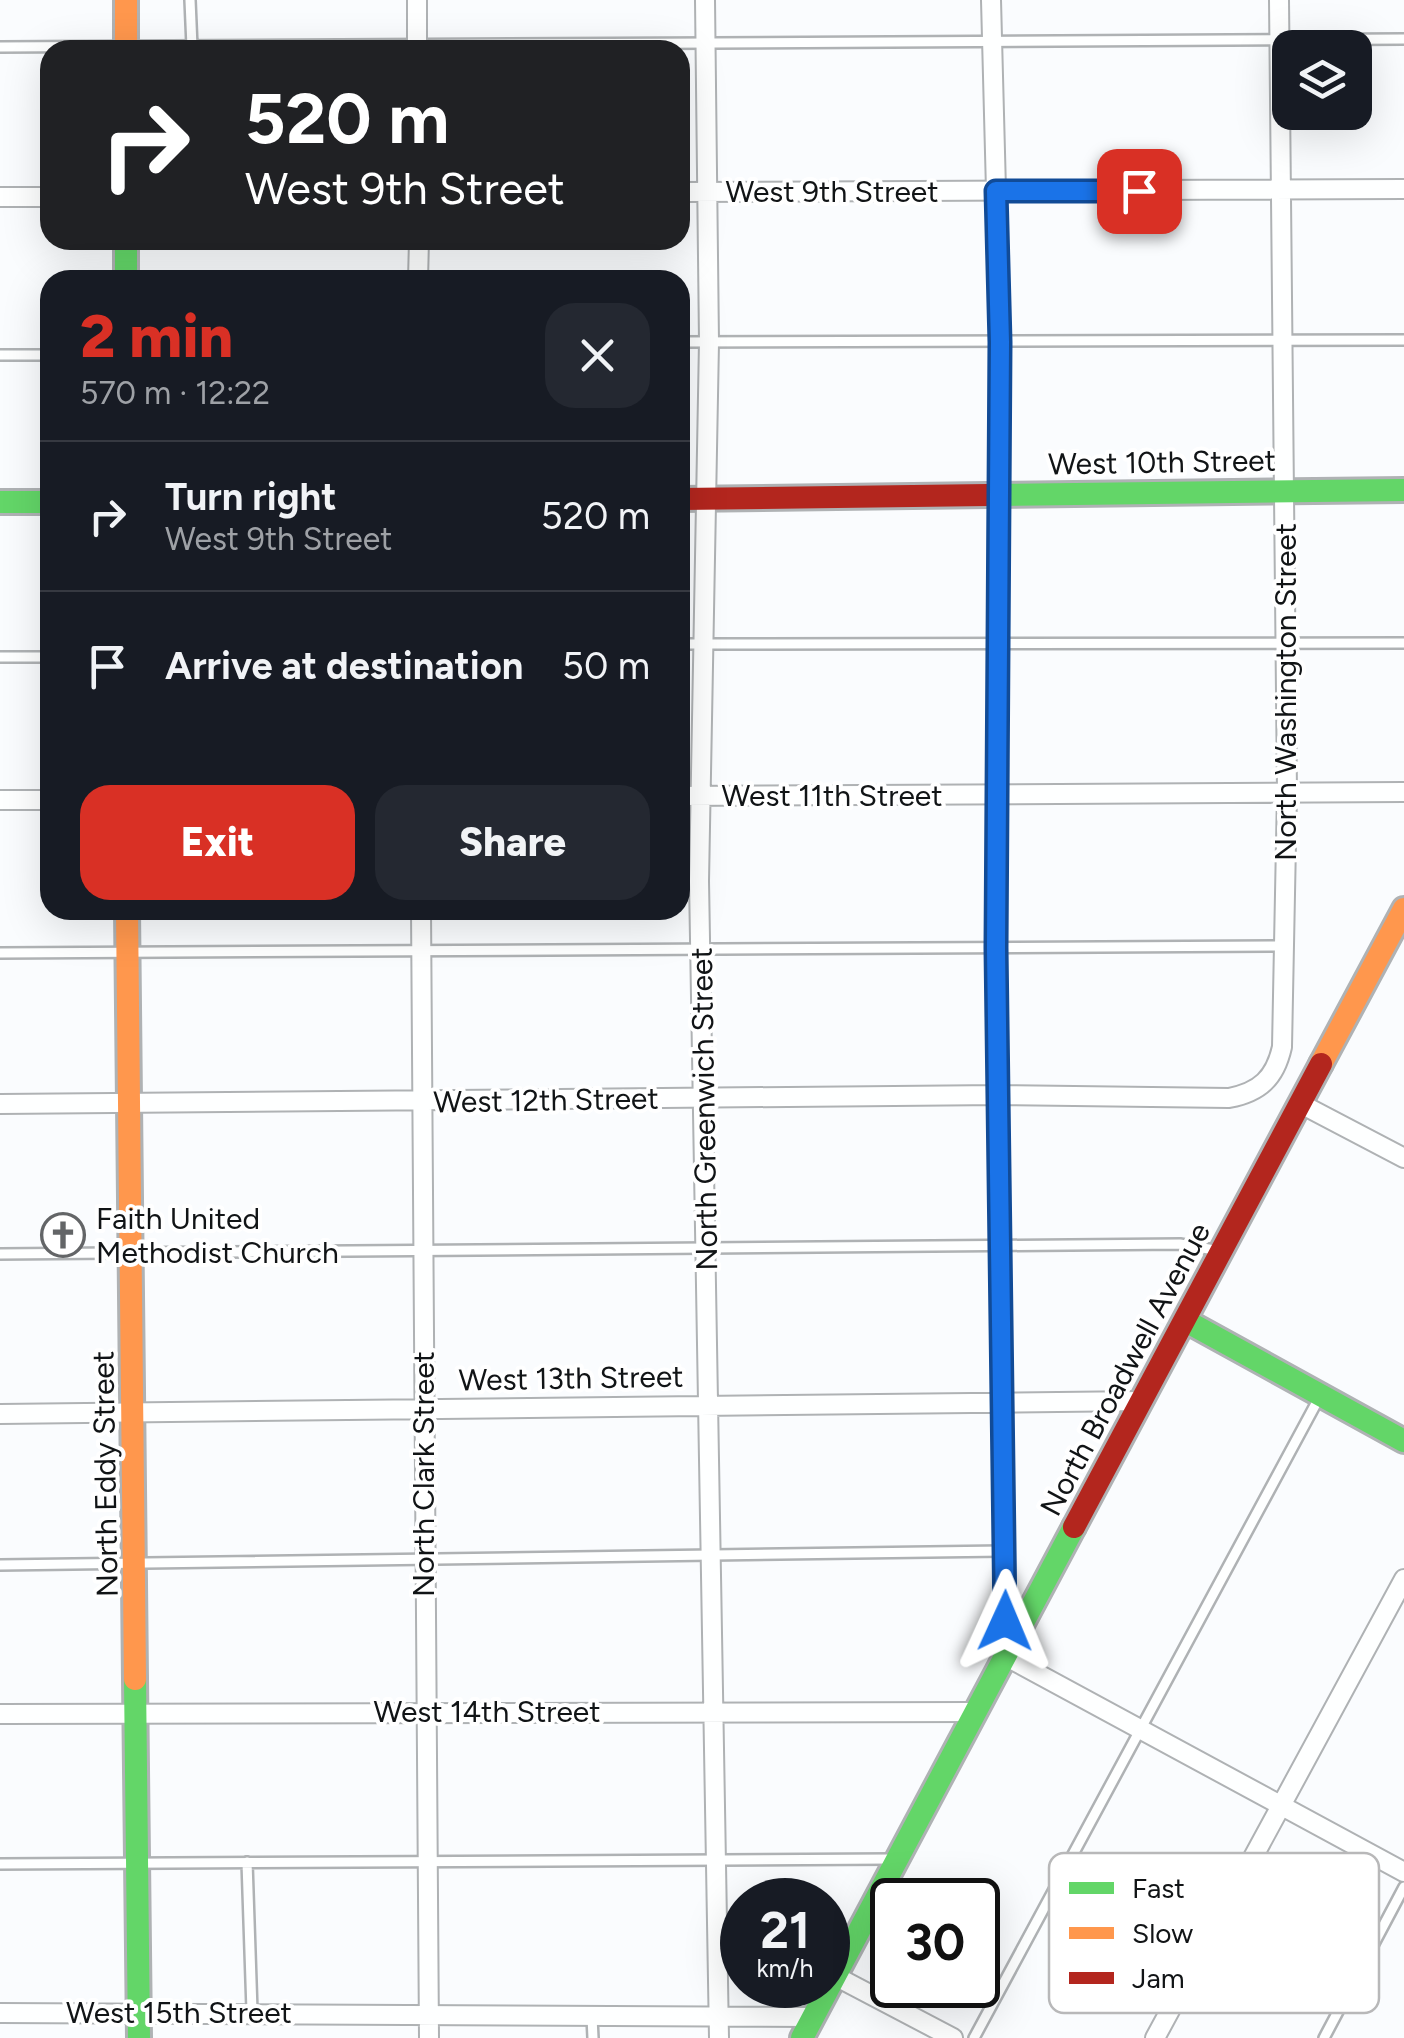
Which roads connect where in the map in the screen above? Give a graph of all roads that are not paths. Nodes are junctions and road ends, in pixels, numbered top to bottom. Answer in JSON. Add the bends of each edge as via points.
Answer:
{"nodes":[{"id":1,"x":126,"y":0,"type":"edge"},
{"id":2,"x":190,"y":0,"type":"edge"},
{"id":3,"x":417,"y":0,"type":"edge"},
{"id":4,"x":705,"y":0,"type":"edge"},
{"id":5,"x":990,"y":0,"type":"edge"},
{"id":6,"x":1280,"y":0,"type":"edge"},
{"id":7,"x":1280,"y":30,"type":"edge"},
{"id":8,"x":126,"y":40,"type":"edge"},
{"id":9,"x":192,"y":40,"type":"edge"},
{"id":10,"x":418,"y":40,"type":"edge"},
{"id":11,"x":1372,"y":40,"type":"edge"},
{"id":12,"x":1404,"y":40,"type":"edge"},
{"id":13,"x":1272,"y":41,"type":"edge"},
{"id":14,"x":992,"y":42,"type":"junction"},
{"id":15,"x":690,"y":44,"type":"edge"},
{"id":16,"x":705,"y":44,"type":"junction"},
{"id":17,"x":0,"y":47,"type":"edge"},
{"id":18,"x":40,"y":47,"type":"edge"},
{"id":19,"x":1281,"y":130,"type":"edge"},
{"id":20,"x":1404,"y":189,"type":"edge"},
{"id":21,"x":996,"y":191,"type":"junction"},
{"id":22,"x":1282,"y":191,"type":"junction"},
{"id":23,"x":690,"y":192,"type":"edge"},
{"id":24,"x":708,"y":192,"type":"junction"},
{"id":25,"x":40,"y":196,"type":"edge"},
{"id":26,"x":0,"y":197,"type":"edge"},
{"id":27,"x":1284,"y":340,"type":"junction"},
{"id":28,"x":1404,"y":340,"type":"edge"},
{"id":29,"x":690,"y":342,"type":"edge"},
{"id":30,"x":709,"y":342,"type":"junction"},
{"id":31,"x":1000,"y":342,"type":"junction"},
{"id":32,"x":40,"y":354,"type":"edge"},
{"id":33,"x":0,"y":355,"type":"edge"},
{"id":34,"x":1284,"y":490,"type":"junction"},
{"id":35,"x":1404,"y":490,"type":"edge"},
{"id":36,"x":999,"y":494,"type":"junction"},
{"id":37,"x":690,"y":498,"type":"edge"},
{"id":38,"x":706,"y":498,"type":"junction"},
{"id":39,"x":0,"y":502,"type":"edge"},
{"id":40,"x":40,"y":502,"type":"edge"},
{"id":41,"x":704,"y":643,"type":"junction"},
{"id":42,"x":1404,"y":643,"type":"edge"},
{"id":43,"x":690,"y":644,"type":"edge"},
{"id":44,"x":996,"y":644,"type":"junction"},
{"id":45,"x":1286,"y":645,"type":"junction"},
{"id":46,"x":0,"y":657,"type":"edge"},
{"id":47,"x":40,"y":657,"type":"edge"},
{"id":48,"x":1287,"y":792,"type":"junction"},
{"id":49,"x":1404,"y":792,"type":"edge"},
{"id":50,"x":997,"y":794,"type":"junction"},
{"id":51,"x":690,"y":796,"type":"edge"},
{"id":52,"x":700,"y":796,"type":"junction"},
{"id":53,"x":0,"y":800,"type":"edge"},
{"id":54,"x":40,"y":800,"type":"edge"},
{"id":55,"x":1404,"y":909,"type":"edge"},
{"id":56,"x":128,"y":920,"type":"edge"},
{"id":57,"x":420,"y":920,"type":"edge"},
{"id":58,"x":1284,"y":946,"type":"junction"},
{"id":59,"x":996,"y":948,"type":"junction"},
{"id":60,"x":700,"y":950,"type":"junction"},
{"id":61,"x":128,"y":952,"type":"junction"},
{"id":62,"x":421,"y":952,"type":"junction"},
{"id":63,"x":0,"y":953,"type":"edge"},
{"id":64,"x":1268,"y":1080,"type":"joint"},
{"id":65,"x":998,"y":1095,"type":"junction"},
{"id":66,"x":704,"y":1098,"type":"junction"},
{"id":67,"x":422,"y":1102,"type":"junction"},
{"id":68,"x":0,"y":1104,"type":"edge"},
{"id":69,"x":130,"y":1104,"type":"junction"},
{"id":70,"x":1301,"y":1104,"type":"junction"},
{"id":71,"x":1404,"y":1158,"type":"edge"},
{"id":72,"x":1001,"y":1246,"type":"junction"},
{"id":73,"x":708,"y":1248,"type":"junction"},
{"id":74,"x":422,"y":1250,"type":"junction"},
{"id":75,"x":1222,"y":1251,"type":"junction"},
{"id":76,"x":132,"y":1252,"type":"junction"},
{"id":77,"x":0,"y":1254,"type":"edge"},
{"id":78,"x":1186,"y":1321,"type":"junction"},
{"id":79,"x":1321,"y":1395,"type":"junction"},
{"id":80,"x":1142,"y":1401,"type":"junction"},
{"id":81,"x":1004,"y":1403,"type":"junction"},
{"id":82,"x":711,"y":1407,"type":"junction"},
{"id":83,"x":423,"y":1410,"type":"junction"},
{"id":84,"x":0,"y":1414,"type":"edge"},
{"id":85,"x":134,"y":1414,"type":"junction"},
{"id":86,"x":1404,"y":1440,"type":"edge"},
{"id":87,"x":1006,"y":1550,"type":"junction"},
{"id":88,"x":712,"y":1556,"type":"junction"},
{"id":89,"x":424,"y":1560,"type":"junction"},
{"id":90,"x":136,"y":1565,"type":"junction"},
{"id":91,"x":0,"y":1566,"type":"edge"},
{"id":92,"x":1404,"y":1579,"type":"edge"},
{"id":93,"x":1005,"y":1656,"type":"junction"},
{"id":94,"x":138,"y":1711,"type":"junction"},
{"id":95,"x":714,"y":1711,"type":"junction"},
{"id":96,"x":425,"y":1712,"type":"junction"},
{"id":97,"x":975,"y":1712,"type":"junction"},
{"id":98,"x":0,"y":1714,"type":"edge"},
{"id":99,"x":1139,"y":1730,"type":"junction"},
{"id":100,"x":1281,"y":1806,"type":"junction"},
{"id":101,"x":1073,"y":1853,"type":"edge"},
{"id":102,"x":1255,"y":1853,"type":"edge"},
{"id":103,"x":1369,"y":1853,"type":"edge"},
{"id":104,"x":716,"y":1858,"type":"junction"},
{"id":105,"x":896,"y":1859,"type":"junction"},
{"id":106,"x":1379,"y":1859,"type":"edge"},
{"id":107,"x":426,"y":1860,"type":"junction"},
{"id":108,"x":138,"y":1862,"type":"junction"},
{"id":109,"x":247,"y":1862,"type":"junction"},
{"id":110,"x":0,"y":1864,"type":"edge"},
{"id":111,"x":1404,"y":1872,"type":"edge"},
{"id":112,"x":1404,"y":1887,"type":"edge"},
{"id":113,"x":1049,"y":1898,"type":"edge"},
{"id":114,"x":1379,"y":1934,"type":"edge"},
{"id":115,"x":850,"y":1949,"type":"edge"},
{"id":116,"x":850,"y":1983,"type":"edge"},
{"id":117,"x":818,"y":2008,"type":"edge"},
{"id":118,"x":139,"y":2010,"type":"junction"},
{"id":119,"x":252,"y":2011,"type":"junction"},
{"id":120,"x":0,"y":2012,"type":"edge"},
{"id":121,"x":428,"y":2013,"type":"junction"},
{"id":122,"x":1169,"y":2013,"type":"edge"},
{"id":123,"x":1337,"y":2013,"type":"edge"},
{"id":124,"x":592,"y":2014,"type":"junction"},
{"id":125,"x":719,"y":2016,"type":"junction"},
{"id":126,"x":813,"y":2017,"type":"junction"},
{"id":127,"x":140,"y":2038,"type":"edge"},
{"id":128,"x":429,"y":2038,"type":"edge"},
{"id":129,"x":593,"y":2038,"type":"edge"},
{"id":130,"x":719,"y":2038,"type":"edge"},
{"id":131,"x":802,"y":2038,"type":"edge"},
{"id":132,"x":954,"y":2038,"type":"edge"},
{"id":133,"x":974,"y":2038,"type":"edge"},
{"id":134,"x":1155,"y":2038,"type":"edge"},
{"id":135,"x":1324,"y":2038,"type":"edge"}],
"edges":[{"from":1,"to":8,"type":"main road"},
{"from":2,"to":9,"type":"lane"},
{"from":3,"to":10,"type":"street"},
{"from":4,"to":16,"type":"street","name":"North Greenwich Street"},
{"from":5,"to":14,"type":"street"},
{"from":6,"to":7,"type":"street","name":"North Washington Street"},
{"from":11,"to":12,"type":"lane"},
{"from":13,"to":14,"type":"lane"},
{"from":14,"to":16,"type":"lane"},
{"from":14,"to":21,"type":"street"},
{"from":15,"to":16,"type":"lane"},
{"from":16,"to":24,"type":"street","name":"North Greenwich Street"},
{"from":17,"to":18,"type":"lane"},
{"from":19,"to":22,"type":"street","name":"North Washington Street"},
{"from":20,"to":22,"type":"street","name":"West 9th Street"},
{"from":21,"to":22,"type":"street","name":"West 9th Street"},
{"from":21,"to":24,"type":"street","name":"West 9th Street"},
{"from":21,"to":31,"type":"street"},
{"from":22,"to":27,"type":"street","name":"North Washington Street"},
{"from":23,"to":24,"type":"street","name":"West 9th Street"},
{"from":24,"to":30,"type":"street","name":"North Greenwich Street"},
{"from":25,"to":26,"type":"street"},
{"from":27,"to":28,"type":"lane"},
{"from":27,"to":31,"type":"lane"},
{"from":27,"to":34,"type":"street","name":"North Washington Street"},
{"from":29,"to":30,"type":"lane"},
{"from":30,"to":31,"type":"lane"},
{"from":30,"to":38,"type":"street","name":"North Greenwich Street"},
{"from":31,"to":36,"type":"street"},
{"from":32,"to":33,"type":"lane"},
{"from":34,"to":35,"type":"main road","name":"West 10th Street"},
{"from":34,"to":36,"type":"main road","name":"West 10th Street"},
{"from":34,"to":45,"type":"street","name":"North Washington Street"},
{"from":36,"to":38,"type":"main road","name":"West 10th Street"},
{"from":36,"to":44,"type":"street"},
{"from":37,"to":38,"type":"main road","name":"West 10th Street"},
{"from":38,"to":41,"type":"street","name":"North Greenwich Street"},
{"from":39,"to":40,"type":"main road"},
{"from":41,"to":43,"type":"lane"},
{"from":41,"to":44,"type":"lane"},
{"from":41,"to":52,"type":"street","name":"North Greenwich Street"},
{"from":42,"to":45,"type":"lane"},
{"from":44,"to":45,"type":"lane"},
{"from":44,"to":50,"type":"street"},
{"from":45,"to":48,"type":"street","name":"North Washington Street"},
{"from":46,"to":47,"type":"lane"},
{"from":48,"to":49,"type":"street","name":"West 11th Street"},
{"from":48,"to":50,"type":"street","name":"West 11th Street"},
{"from":48,"to":58,"type":"street","name":"North Washington Street"},
{"from":50,"to":52,"type":"street","name":"West 11th Street"},
{"from":50,"to":59,"type":"street"},
{"from":51,"to":52,"type":"street","name":"West 11th Street"},
{"from":52,"to":60,"type":"street","name":"North Greenwich Street"},
{"from":53,"to":54,"type":"street"},
{"from":55,"to":70,"type":"main road","name":"North Broadwell Avenue"},
{"from":56,"to":61,"type":"main road","name":"North Eddy Street"},
{"from":57,"to":62,"type":"street","name":"North Clark Street"},
{"from":58,"to":59,"type":"lane"},
{"from":58,"to":64,"type":"street","name":"North Washington Street","via":[[1282,1047]]},
{"from":59,"to":60,"type":"lane"},
{"from":59,"to":65,"type":"street"},
{"from":60,"to":62,"type":"lane"},
{"from":60,"to":66,"type":"street","name":"North Greenwich Street"},
{"from":61,"to":62,"type":"lane"},
{"from":61,"to":63,"type":"lane"},
{"from":61,"to":69,"type":"main road","name":"North Eddy Street"},
{"from":62,"to":67,"type":"street","name":"North Clark Street"},
{"from":64,"to":65,"type":"street","name":"West 12th Street","via":[[1229,1098]]},
{"from":65,"to":66,"type":"street","name":"West 12th Street"},
{"from":65,"to":72,"type":"street"},
{"from":66,"to":67,"type":"street","name":"West 12th Street"},
{"from":66,"to":73,"type":"street","name":"North Greenwich Street"},
{"from":67,"to":69,"type":"street","name":"West 12th Street"},
{"from":67,"to":74,"type":"street","name":"North Clark Street"},
{"from":68,"to":69,"type":"street","name":"West 12th Street"},
{"from":69,"to":76,"type":"main road","name":"North Eddy Street"},
{"from":70,"to":71,"type":"street"},
{"from":70,"to":75,"type":"main road","name":"North Broadwell Avenue"},
{"from":72,"to":73,"type":"lane"},
{"from":72,"to":75,"type":"lane","via":[[1180,1244]]},
{"from":72,"to":81,"type":"street"},
{"from":73,"to":74,"type":"lane"},
{"from":73,"to":82,"type":"street","name":"North Greenwich Street"},
{"from":74,"to":76,"type":"lane"},
{"from":74,"to":83,"type":"street","name":"North Clark Street"},
{"from":75,"to":78,"type":"main road","name":"North Broadwell Avenue"},
{"from":76,"to":77,"type":"lane"},
{"from":76,"to":85,"type":"main road","name":"North Eddy Street"},
{"from":78,"to":79,"type":"main road"},
{"from":78,"to":80,"type":"main road","name":"North Broadwell Avenue"},
{"from":79,"to":86,"type":"main road"},
{"from":79,"to":99,"type":"lane"},
{"from":80,"to":81,"type":"street","name":"West 13th Street"},
{"from":80,"to":93,"type":"main road","name":"North Broadwell Avenue"},
{"from":81,"to":82,"type":"street","name":"West 13th Street"},
{"from":81,"to":87,"type":"street"},
{"from":82,"to":83,"type":"street","name":"West 13th Street"},
{"from":82,"to":88,"type":"street","name":"North Greenwich Street"},
{"from":83,"to":85,"type":"street","name":"West 13th Street"},
{"from":83,"to":89,"type":"street","name":"North Clark Street"},
{"from":84,"to":85,"type":"street","name":"West 13th Street"},
{"from":85,"to":90,"type":"main road","name":"North Eddy Street"},
{"from":87,"to":88,"type":"lane"},
{"from":87,"to":93,"type":"street"},
{"from":88,"to":89,"type":"lane"},
{"from":88,"to":95,"type":"street","name":"North Greenwich Street"},
{"from":89,"to":90,"type":"lane"},
{"from":89,"to":96,"type":"street","name":"North Clark Street"},
{"from":90,"to":91,"type":"lane"},
{"from":90,"to":94,"type":"main road","name":"North Eddy Street"},
{"from":92,"to":100,"type":"street"},
{"from":93,"to":97,"type":"main road","name":"North Broadwell Avenue"},
{"from":93,"to":99,"type":"street"},
{"from":94,"to":96,"type":"street","name":"West 14th Street"},
{"from":94,"to":98,"type":"street","name":"West 14th Street"},
{"from":94,"to":108,"type":"main road","name":"North Eddy Street"},
{"from":95,"to":96,"type":"street","name":"West 14th Street"},
{"from":95,"to":97,"type":"street","name":"West 14th Street"},
{"from":95,"to":104,"type":"street","name":"North Greenwich Street"},
{"from":96,"to":107,"type":"street","name":"North Clark Street"},
{"from":97,"to":105,"type":"main road","name":"North Broadwell Avenue"},
{"from":99,"to":100,"type":"street"},
{"from":99,"to":101,"type":"lane"},
{"from":100,"to":102,"type":"street"},
{"from":100,"to":103,"type":"street"},
{"from":104,"to":105,"type":"lane"},
{"from":104,"to":107,"type":"lane"},
{"from":104,"to":125,"type":"street","name":"North Greenwich Street"},
{"from":105,"to":115,"type":"main road","name":"North Broadwell Avenue"},
{"from":106,"to":111,"type":"street"},
{"from":107,"to":109,"type":"lane"},
{"from":107,"to":121,"type":"street","name":"North Clark Street"},
{"from":108,"to":109,"type":"lane"},
{"from":108,"to":110,"type":"lane"},
{"from":108,"to":118,"type":"main road","name":"North Eddy Street"},
{"from":109,"to":119,"type":"lane"},
{"from":112,"to":114,"type":"lane"},
{"from":113,"to":133,"type":"lane"},
{"from":116,"to":132,"type":"street"},
{"from":117,"to":126,"type":"main road","name":"North Broadwell Avenue"},
{"from":118,"to":119,"type":"street","name":"West 15th Street"},
{"from":118,"to":120,"type":"street","name":"West 15th Street"},
{"from":118,"to":127,"type":"main road","name":"North Eddy Street"},
{"from":119,"to":121,"type":"street","name":"West 15th Street"},
{"from":121,"to":124,"type":"street","name":"West 15th Street"},
{"from":121,"to":128,"type":"street","name":"North Clark Street"},
{"from":122,"to":134,"type":"street"},
{"from":123,"to":135,"type":"lane"},
{"from":124,"to":125,"type":"street","name":"West 15th Street"},
{"from":124,"to":129,"type":"lane"},
{"from":125,"to":126,"type":"street"},
{"from":125,"to":130,"type":"street","name":"North Greenwich Street"},
{"from":126,"to":131,"type":"main road","name":"North Broadwell Avenue"}]}
